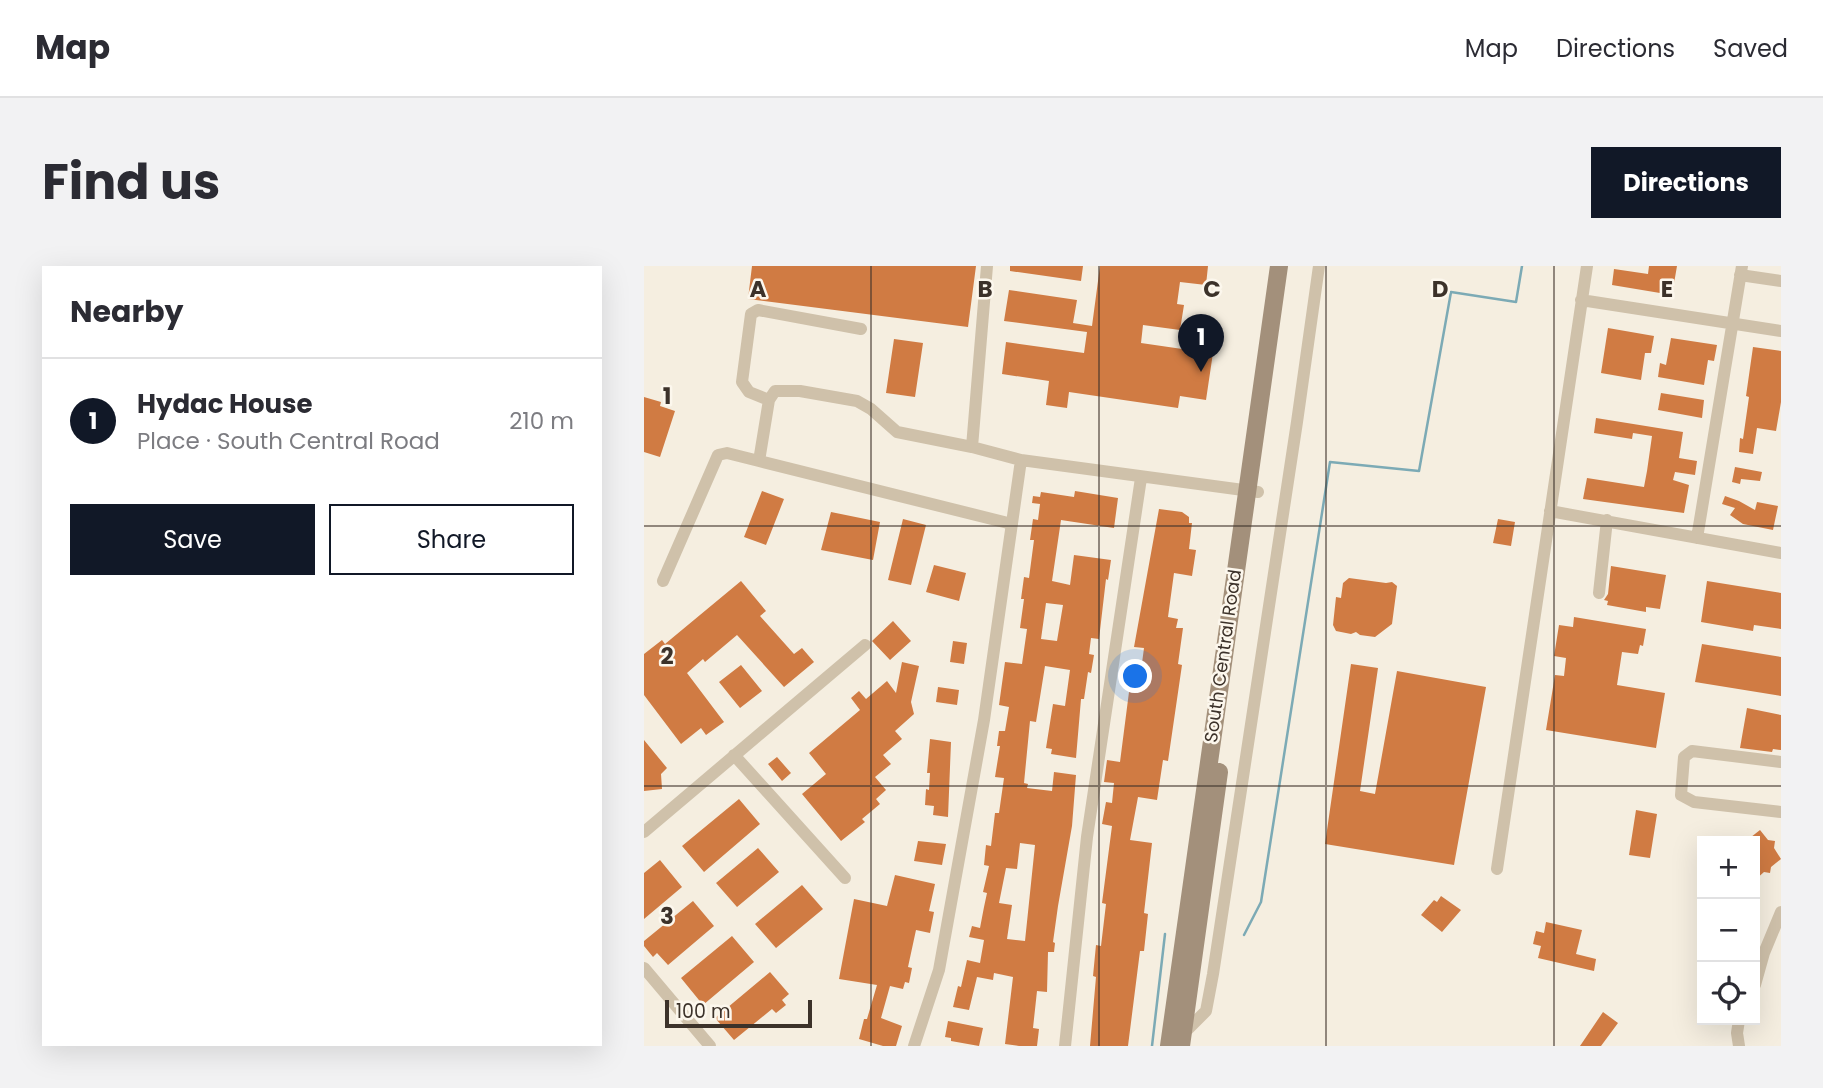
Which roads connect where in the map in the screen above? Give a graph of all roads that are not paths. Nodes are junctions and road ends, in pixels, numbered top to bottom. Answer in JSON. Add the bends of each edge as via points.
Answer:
{"nodes":[{"id":1,"x":987,"y":266,"type":"edge"},
{"id":2,"x":1279,"y":266,"type":"edge"},
{"id":3,"x":1290,"y":266,"type":"edge"},
{"id":4,"x":1319,"y":266,"type":"edge"},
{"id":5,"x":1587,"y":266,"type":"edge"},
{"id":6,"x":1741,"y":271,"type":"edge"},
{"id":7,"x":1781,"y":281,"type":"edge"},
{"id":8,"x":1581,"y":300,"type":"junction"},
{"id":9,"x":1732,"y":323,"type":"junction"},
{"id":10,"x":861,"y":329,"type":"dead end"},
{"id":11,"x":1781,"y":331,"type":"edge"},
{"id":12,"x":769,"y":400,"type":"junction"},
{"id":13,"x":972,"y":447,"type":"junction"},
{"id":14,"x":1021,"y":460,"type":"junction"},
{"id":15,"x":759,"y":461,"type":"junction"},
{"id":16,"x":1141,"y":478,"type":"junction"},
{"id":17,"x":1252,"y":491,"type":"junction"},
{"id":18,"x":1550,"y":511,"type":"junction"},
{"id":19,"x":1606,"y":520,"type":"junction"},
{"id":20,"x":1012,"y":524,"type":"junction"},
{"id":21,"x":1698,"y":538,"type":"junction"},
{"id":22,"x":1781,"y":553,"type":"edge"},
{"id":23,"x":663,"y":581,"type":"dead end"},
{"id":24,"x":1599,"y":593,"type":"dead end"},
{"id":25,"x":864,"y":645,"type":"dead end"},
{"id":26,"x":734,"y":755,"type":"junction"},
{"id":27,"x":1781,"y":762,"type":"edge"},
{"id":28,"x":1781,"y":812,"type":"edge"},
{"id":29,"x":644,"y":832,"type":"edge"},
{"id":30,"x":1497,"y":869,"type":"dead end"},
{"id":31,"x":845,"y":878,"type":"dead end"},
{"id":32,"x":1781,"y":912,"type":"edge"},
{"id":33,"x":644,"y":968,"type":"edge"},
{"id":34,"x":1760,"y":970,"type":"edge"},
{"id":35,"x":1738,"y":1025,"type":"edge"},
{"id":36,"x":1178,"y":1042,"type":"edge"},
{"id":37,"x":710,"y":1046,"type":"edge"},
{"id":38,"x":914,"y":1046,"type":"edge"},
{"id":39,"x":1065,"y":1046,"type":"edge"},
{"id":40,"x":1739,"y":1046,"type":"edge"}],
"edges":[{"from":1,"to":13,"type":"street"},
{"from":2,"to":17,"type":"main road","name":"South Central Road"},
{"from":3,"to":17,"type":"main road","name":"South Central Road"},
{"from":4,"to":36,"type":"street","via":[[1213,974],[1206,1011]]},
{"from":5,"to":8,"type":"street"},
{"from":6,"to":7,"type":"street"},
{"from":6,"to":9,"type":"street"},
{"from":8,"to":9,"type":"street"},
{"from":8,"to":18,"type":"street"},
{"from":9,"to":11,"type":"street"},
{"from":9,"to":21,"type":"street"},
{"from":10,"to":12,"type":"street","via":[[758,310],[751,314],[742,382],[749,392]]},
{"from":12,"to":13,"type":"street","via":[[783,389],[857,401],[897,432]]},
{"from":12,"to":15,"type":"street"},
{"from":13,"to":14,"type":"street"},
{"from":14,"to":16,"type":"street"},
{"from":14,"to":20,"type":"street"},
{"from":15,"to":20,"type":"street"},
{"from":15,"to":23,"type":"street","via":[[718,455]]},
{"from":16,"to":17,"type":"street"},
{"from":16,"to":39,"type":"street","via":[[1087,837]]},
{"from":17,"to":36,"type":"main road","name":"South Central Road"},
{"from":18,"to":19,"type":"street"},
{"from":18,"to":30,"type":"street"},
{"from":19,"to":21,"type":"street"},
{"from":19,"to":24,"type":"street"},
{"from":20,"to":38,"type":"street","via":[[984,720],[939,970]]},
{"from":21,"to":22,"type":"street"},
{"from":25,"to":26,"type":"street"},
{"from":26,"to":29,"type":"street"},
{"from":26,"to":31,"type":"street"},
{"from":27,"to":28,"type":"street","via":[[1692,751],[1684,757],[1681,795],[1694,802]]},
{"from":32,"to":34,"type":"street"},
{"from":33,"to":37,"type":"street"},
{"from":35,"to":40,"type":"street"}]}
